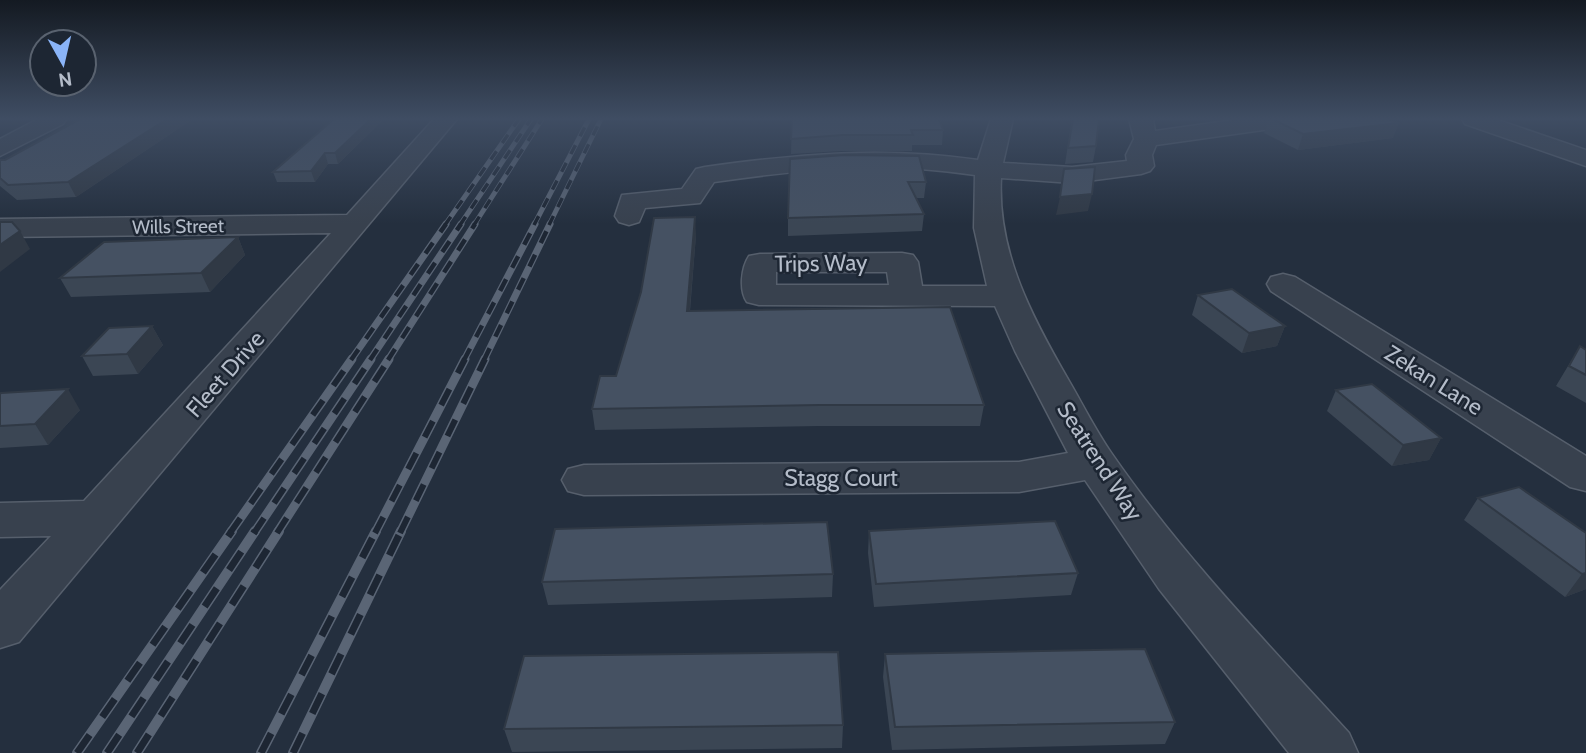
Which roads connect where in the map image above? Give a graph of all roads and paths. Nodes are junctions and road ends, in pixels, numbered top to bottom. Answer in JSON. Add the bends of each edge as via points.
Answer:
{"nodes":[{"id":1,"x":416,"y":154,"type":"edge"},
{"id":2,"x":992,"y":154,"type":"edge"},
{"id":3,"x":1139,"y":154,"type":"edge"},
{"id":4,"x":989,"y":169,"type":"junction"},
{"id":5,"x":629,"y":216,"type":"dead end"},
{"id":6,"x":355,"y":224,"type":"junction"},
{"id":7,"x":0,"y":228,"type":"edge"},
{"id":8,"x":1283,"y":284,"type":"dead end"},
{"id":9,"x":907,"y":294,"type":"dead end"},
{"id":10,"x":1007,"y":296,"type":"junction"},
{"id":11,"x":1096,"y":463,"type":"junction"},
{"id":12,"x":1586,"y":476,"type":"edge"},
{"id":13,"x":584,"y":480,"type":"dead end"},
{"id":14,"x":96,"y":518,"type":"junction"},
{"id":15,"x":0,"y":520,"type":"edge"},
{"id":16,"x":0,"y":626,"type":"edge"},
{"id":17,"x":1327,"y":753,"type":"edge"}],
"edges":[{"from":1,"to":6,"type":"street","name":"Fleet Drive"},
{"from":2,"to":4,"type":"street","name":"Seatrend Way"},
{"from":3,"to":4,"type":"street","via":[[1141,166],[1073,175]]},
{"from":4,"to":5,"type":"street","via":[[875,159],[759,167],[705,175],[690,197],[632,201]]},
{"from":4,"to":10,"type":"street","name":"Seatrend Way","via":[[989,228]]},
{"from":6,"to":7,"type":"street","name":"Wills Street"},
{"from":6,"to":14,"type":"street","name":"Fleet Drive"},
{"from":8,"to":12,"type":"street","name":"Zekan Lane"},
{"from":9,"to":10,"type":"street"},
{"from":10,"to":11,"type":"street","name":"Seatrend Way"},
{"from":11,"to":13,"type":"street","name":"Stagg Court","via":[[1019,477]]},
{"from":11,"to":17,"type":"street","name":"Seatrend Way","via":[[1176,573]]},
{"from":14,"to":15,"type":"street"},
{"from":14,"to":16,"type":"street","name":"Fleet Drive"}]}
